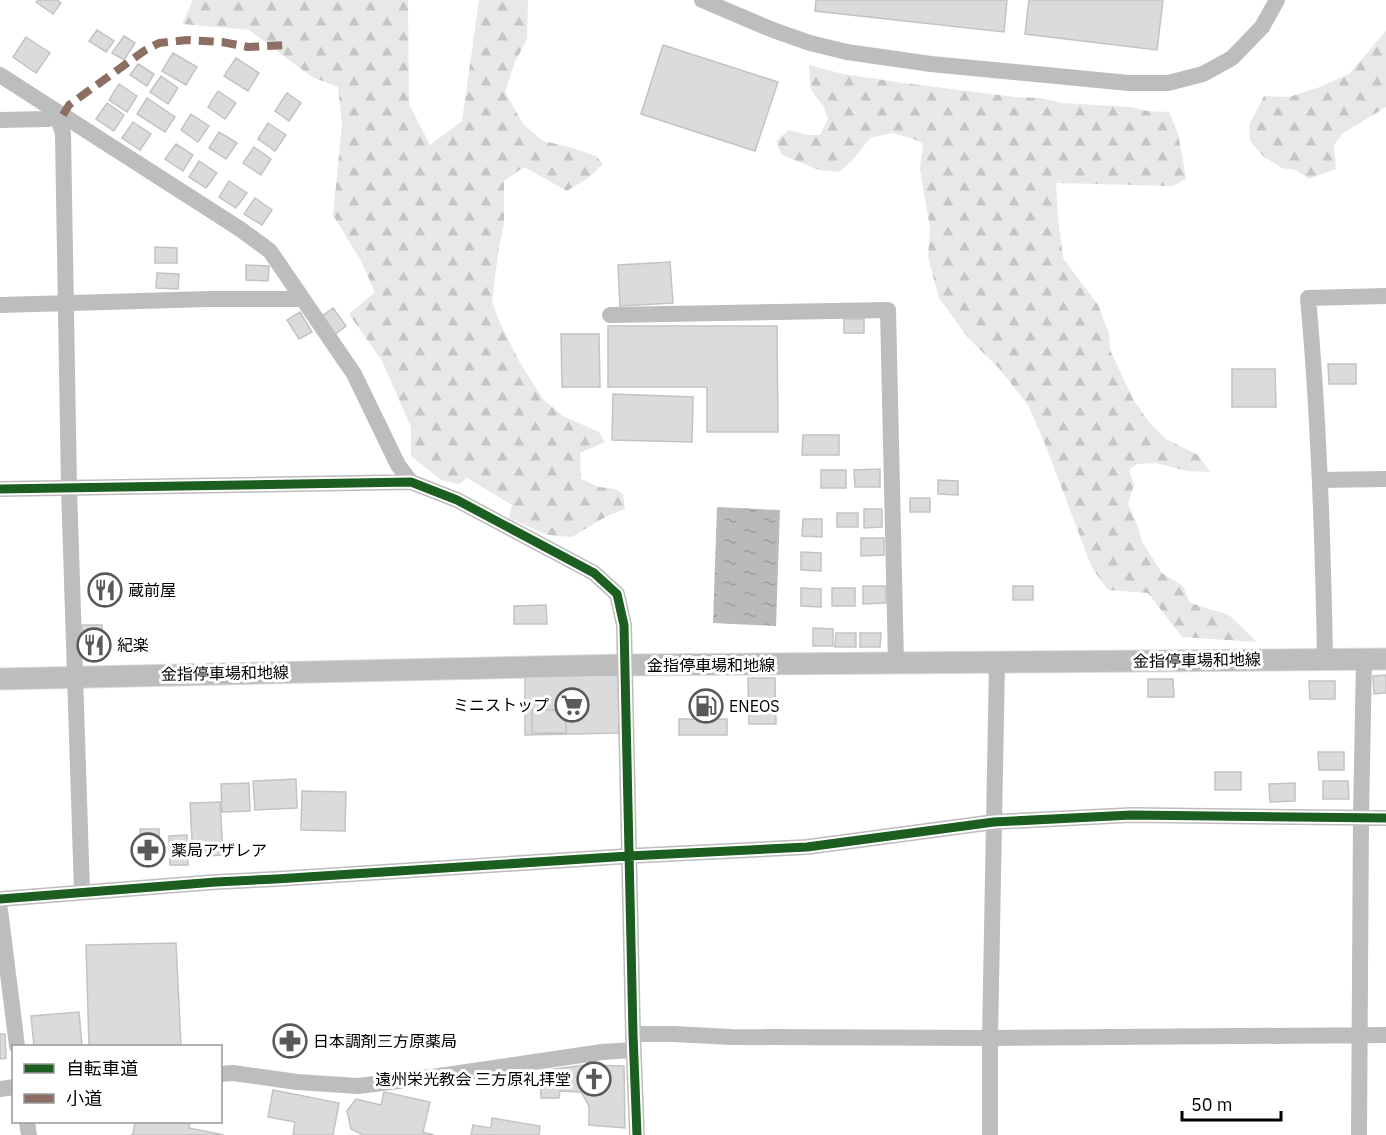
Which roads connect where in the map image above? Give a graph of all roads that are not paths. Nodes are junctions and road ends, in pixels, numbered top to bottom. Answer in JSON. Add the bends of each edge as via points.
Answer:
{"nodes":[{"id":1,"x":702,"y":0,"type":"edge"},
{"id":2,"x":1277,"y":0,"type":"edge"},
{"id":3,"x":0,"y":75,"type":"edge"},
{"id":4,"x":63,"y":115,"type":"junction"},
{"id":5,"x":0,"y":120,"type":"edge"},
{"id":6,"x":1386,"y":296,"type":"edge"},
{"id":7,"x":302,"y":299,"type":"junction"},
{"id":8,"x":66,"y":304,"type":"junction"},
{"id":9,"x":0,"y":305,"type":"edge"},
{"id":10,"x":610,"y":315,"type":"dead end"},
{"id":11,"x":1386,"y":479,"type":"edge"},
{"id":12,"x":1320,"y":480,"type":"junction"},
{"id":13,"x":411,"y":482,"type":"junction"},
{"id":14,"x":69,"y":488,"type":"junction"},
{"id":15,"x":0,"y":489,"type":"edge"},
{"id":16,"x":1325,"y":659,"type":"junction"},
{"id":17,"x":1364,"y":659,"type":"junction"},
{"id":18,"x":1386,"y":659,"type":"edge"},
{"id":19,"x":997,"y":662,"type":"junction"},
{"id":20,"x":896,"y":663,"type":"junction"},
{"id":21,"x":625,"y":665,"type":"junction"},
{"id":22,"x":75,"y":676,"type":"junction"},
{"id":23,"x":0,"y":679,"type":"edge"},
{"id":24,"x":1361,"y":818,"type":"junction"},
{"id":25,"x":1386,"y":818,"type":"edge"},
{"id":26,"x":994,"y":822,"type":"junction"},
{"id":27,"x":629,"y":856,"type":"junction"},
{"id":28,"x":82,"y":892,"type":"junction"},
{"id":29,"x":0,"y":899,"type":"edge"},
{"id":30,"x":0,"y":910,"type":"edge"},
{"id":31,"x":1360,"y":1035,"type":"junction"},
{"id":32,"x":1386,"y":1035,"type":"edge"},
{"id":33,"x":990,"y":1038,"type":"junction"},
{"id":34,"x":633,"y":1042,"type":"junction"},
{"id":35,"x":17,"y":1045,"type":"edge"},
{"id":36,"x":222,"y":1074,"type":"edge"},
{"id":37,"x":637,"y":1135,"type":"edge"},
{"id":38,"x":990,"y":1135,"type":"edge"},
{"id":39,"x":1359,"y":1135,"type":"edge"}],
"edges":[{"from":1,"to":2,"type":"street","via":[[782,33],[847,52],[931,64],[1168,84],[1203,74],[1232,58],[1262,27]]},
{"from":3,"to":4,"type":"street"},
{"from":4,"to":5,"type":"street"},
{"from":4,"to":7,"type":"street","via":[[270,251]]},
{"from":4,"to":8,"type":"street","via":[[59,122],[63,134]]},
{"from":6,"to":12,"type":"street","via":[[1308,298]]},
{"from":7,"to":8,"type":"street"},
{"from":7,"to":13,"type":"street","via":[[354,374],[398,465]]},
{"from":8,"to":9,"type":"street"},
{"from":8,"to":14,"type":"street"},
{"from":10,"to":20,"type":"street","via":[[888,310]]},
{"from":11,"to":12,"type":"street"},
{"from":12,"to":16,"type":"street"},
{"from":13,"to":14,"type":"street"},
{"from":13,"to":21,"type":"street","via":[[457,500],[594,573],[617,594],[624,625]]},
{"from":14,"to":15,"type":"street"},
{"from":14,"to":22,"type":"street"},
{"from":16,"to":17,"type":"main road","name":"金指停車場和地線"},
{"from":16,"to":19,"type":"main road","name":"金指停車場和地線"},
{"from":17,"to":18,"type":"main road","name":"金指停車場和地線"},
{"from":17,"to":24,"type":"street"},
{"from":19,"to":20,"type":"main road","name":"金指停車場和地線"},
{"from":19,"to":26,"type":"street"},
{"from":20,"to":21,"type":"main road","name":"金指停車場和地線"},
{"from":21,"to":22,"type":"main road","name":"金指停車場和地線"},
{"from":21,"to":27,"type":"street"},
{"from":22,"to":23,"type":"main road","name":"金指停車場和地線"},
{"from":22,"to":28,"type":"street"},
{"from":24,"to":25,"type":"street"},
{"from":24,"to":26,"type":"street","via":[[1131,815]]},
{"from":24,"to":31,"type":"street"},
{"from":26,"to":27,"type":"street","via":[[807,847]]},
{"from":26,"to":33,"type":"street"},
{"from":27,"to":28,"type":"street"},
{"from":27,"to":34,"type":"street"},
{"from":28,"to":29,"type":"street"},
{"from":30,"to":35,"type":"street"},
{"from":31,"to":32,"type":"street"},
{"from":31,"to":33,"type":"street"},
{"from":31,"to":39,"type":"street"},
{"from":33,"to":34,"type":"street","via":[[731,1038],[673,1034]]},
{"from":33,"to":38,"type":"street"},
{"from":34,"to":36,"type":"street","via":[[602,1052],[358,1086]]},
{"from":34,"to":37,"type":"street"}]}
